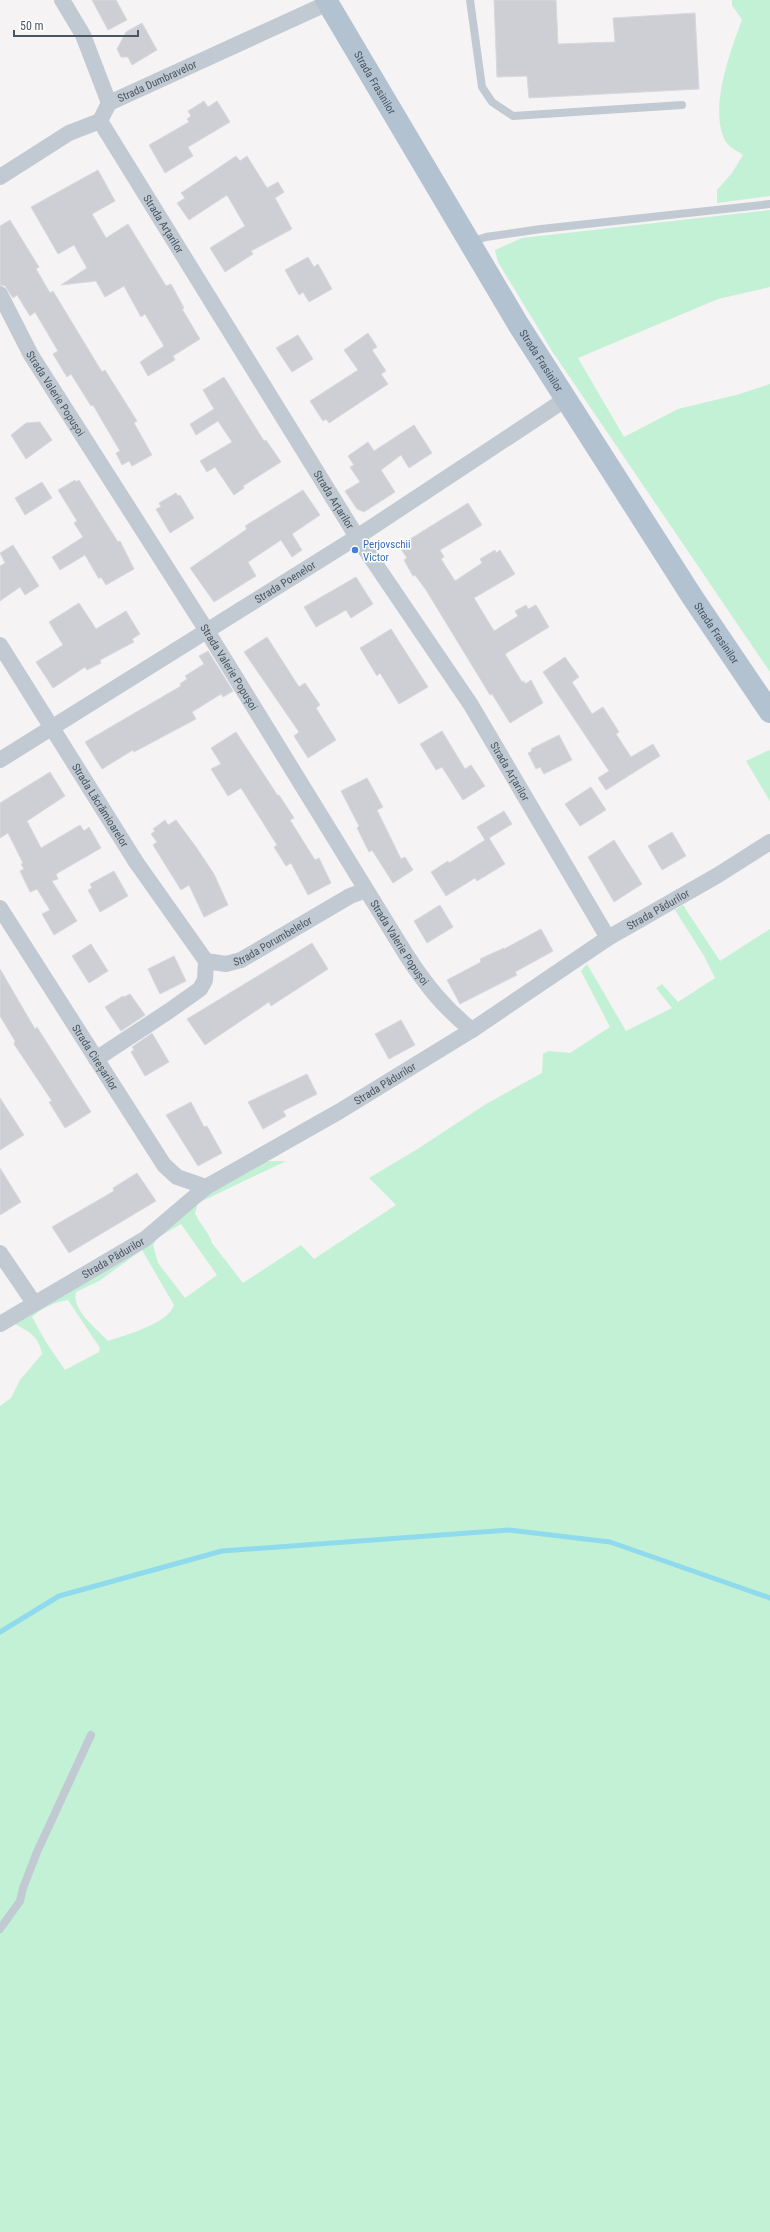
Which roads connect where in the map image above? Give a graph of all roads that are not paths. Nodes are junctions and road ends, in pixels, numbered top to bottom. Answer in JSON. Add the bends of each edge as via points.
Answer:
{"nodes":[{"id":1,"x":62,"y":0,"type":"edge"},
{"id":2,"x":470,"y":0,"type":"edge"},
{"id":3,"x":327,"y":2,"type":"edge"},
{"id":4,"x":109,"y":103,"type":"junction"},
{"id":5,"x":682,"y":105,"type":"dead end"},
{"id":6,"x":100,"y":121,"type":"junction"},
{"id":7,"x":0,"y":177,"type":"edge"},
{"id":8,"x":770,"y":204,"type":"edge"},
{"id":9,"x":470,"y":242,"type":"junction"},
{"id":10,"x":0,"y":294,"type":"edge"},
{"id":11,"x":566,"y":399,"type":"junction"},
{"id":12,"x":358,"y":537,"type":"junction"},
{"id":13,"x":207,"y":631,"type":"junction"},
{"id":14,"x":0,"y":645,"type":"edge"},
{"id":15,"x":768,"y":705,"type":"edge"},
{"id":16,"x":51,"y":728,"type":"junction"},
{"id":17,"x":0,"y":760,"type":"edge"},
{"id":18,"x":770,"y":842,"type":"edge"},
{"id":19,"x":366,"y":890,"type":"junction"},
{"id":20,"x":0,"y":908,"type":"edge"},
{"id":21,"x":608,"y":938,"type":"junction"},
{"id":22,"x":206,"y":961,"type":"junction"},
{"id":23,"x":472,"y":1030,"type":"junction"},
{"id":24,"x":96,"y":1059,"type":"junction"},
{"id":25,"x":206,"y":1187,"type":"junction"},
{"id":26,"x":0,"y":1253,"type":"edge"},
{"id":27,"x":34,"y":1303,"type":"junction"},
{"id":28,"x":0,"y":1324,"type":"edge"},
{"id":29,"x":91,"y":1736,"type":"dead end"},
{"id":30,"x":0,"y":1929,"type":"edge"}],
"edges":[{"from":1,"to":4,"type":"street","via":[[83,35]]},
{"from":2,"to":5,"type":"lane","via":[[482,87],[492,102],[513,116]]},
{"from":3,"to":4,"type":"street","name":"Strada Dumbravelor"},
{"from":3,"to":9,"type":"main road","name":"Strada Frasinilor"},
{"from":4,"to":6,"type":"street","name":"Strada Dumbravelor"},
{"from":6,"to":7,"type":"street","via":[[69,134]]},
{"from":6,"to":12,"type":"street","name":"Strada Arțarilor"},
{"from":8,"to":9,"type":"lane","via":[[541,229],[486,237]]},
{"from":9,"to":11,"type":"main road","name":"Strada Frasinilor"},
{"from":10,"to":13,"type":"street","name":"Strada Valerie Popușoi","via":[[31,355]]},
{"from":11,"to":12,"type":"street","name":"Strada Poenelor"},
{"from":11,"to":15,"type":"main road","name":"Strada Frasinilor","via":[[693,598]]},
{"from":12,"to":13,"type":"street","name":"Strada Poenelor"},
{"from":12,"to":21,"type":"street","name":"Strada Arțarilor","via":[[470,705]]},
{"from":13,"to":16,"type":"street","name":"Strada Poenelor"},
{"from":13,"to":19,"type":"street","name":"Strada Valerie Popușoi"},
{"from":14,"to":16,"type":"street","name":"Strada Lăcrămioarelor"},
{"from":16,"to":17,"type":"street","name":"Strada Poenelor"},
{"from":16,"to":22,"type":"street","name":"Strada Lăcrămioarelor","via":[[136,862]]},
{"from":18,"to":21,"type":"street","name":"Strada Pădurilor"},
{"from":19,"to":22,"type":"street","name":"Strada Porumbelelor","via":[[350,896],[242,960],[226,964]]},
{"from":19,"to":23,"type":"street","name":"Strada Valerie Popușoi","via":[[432,993],[455,1017]]},
{"from":20,"to":24,"type":"street","name":"Strada Cireșarilor"},
{"from":21,"to":23,"type":"street","name":"Strada Pădurilor"},
{"from":22,"to":24,"type":"street","via":[[205,980],[200,989]]},
{"from":23,"to":25,"type":"street","name":"Strada Pădurilor","via":[[340,1111]]},
{"from":24,"to":25,"type":"street","name":"Strada Cireșarilor","via":[[164,1165],[177,1177]]},
{"from":25,"to":27,"type":"street","name":"Strada Pădurilor","via":[[144,1239]]},
{"from":26,"to":27,"type":"street"},
{"from":27,"to":28,"type":"street","name":"Strada Pădurilor"},
{"from":29,"to":30,"type":"lane","via":[[37,1852],[20,1901]]}]}
